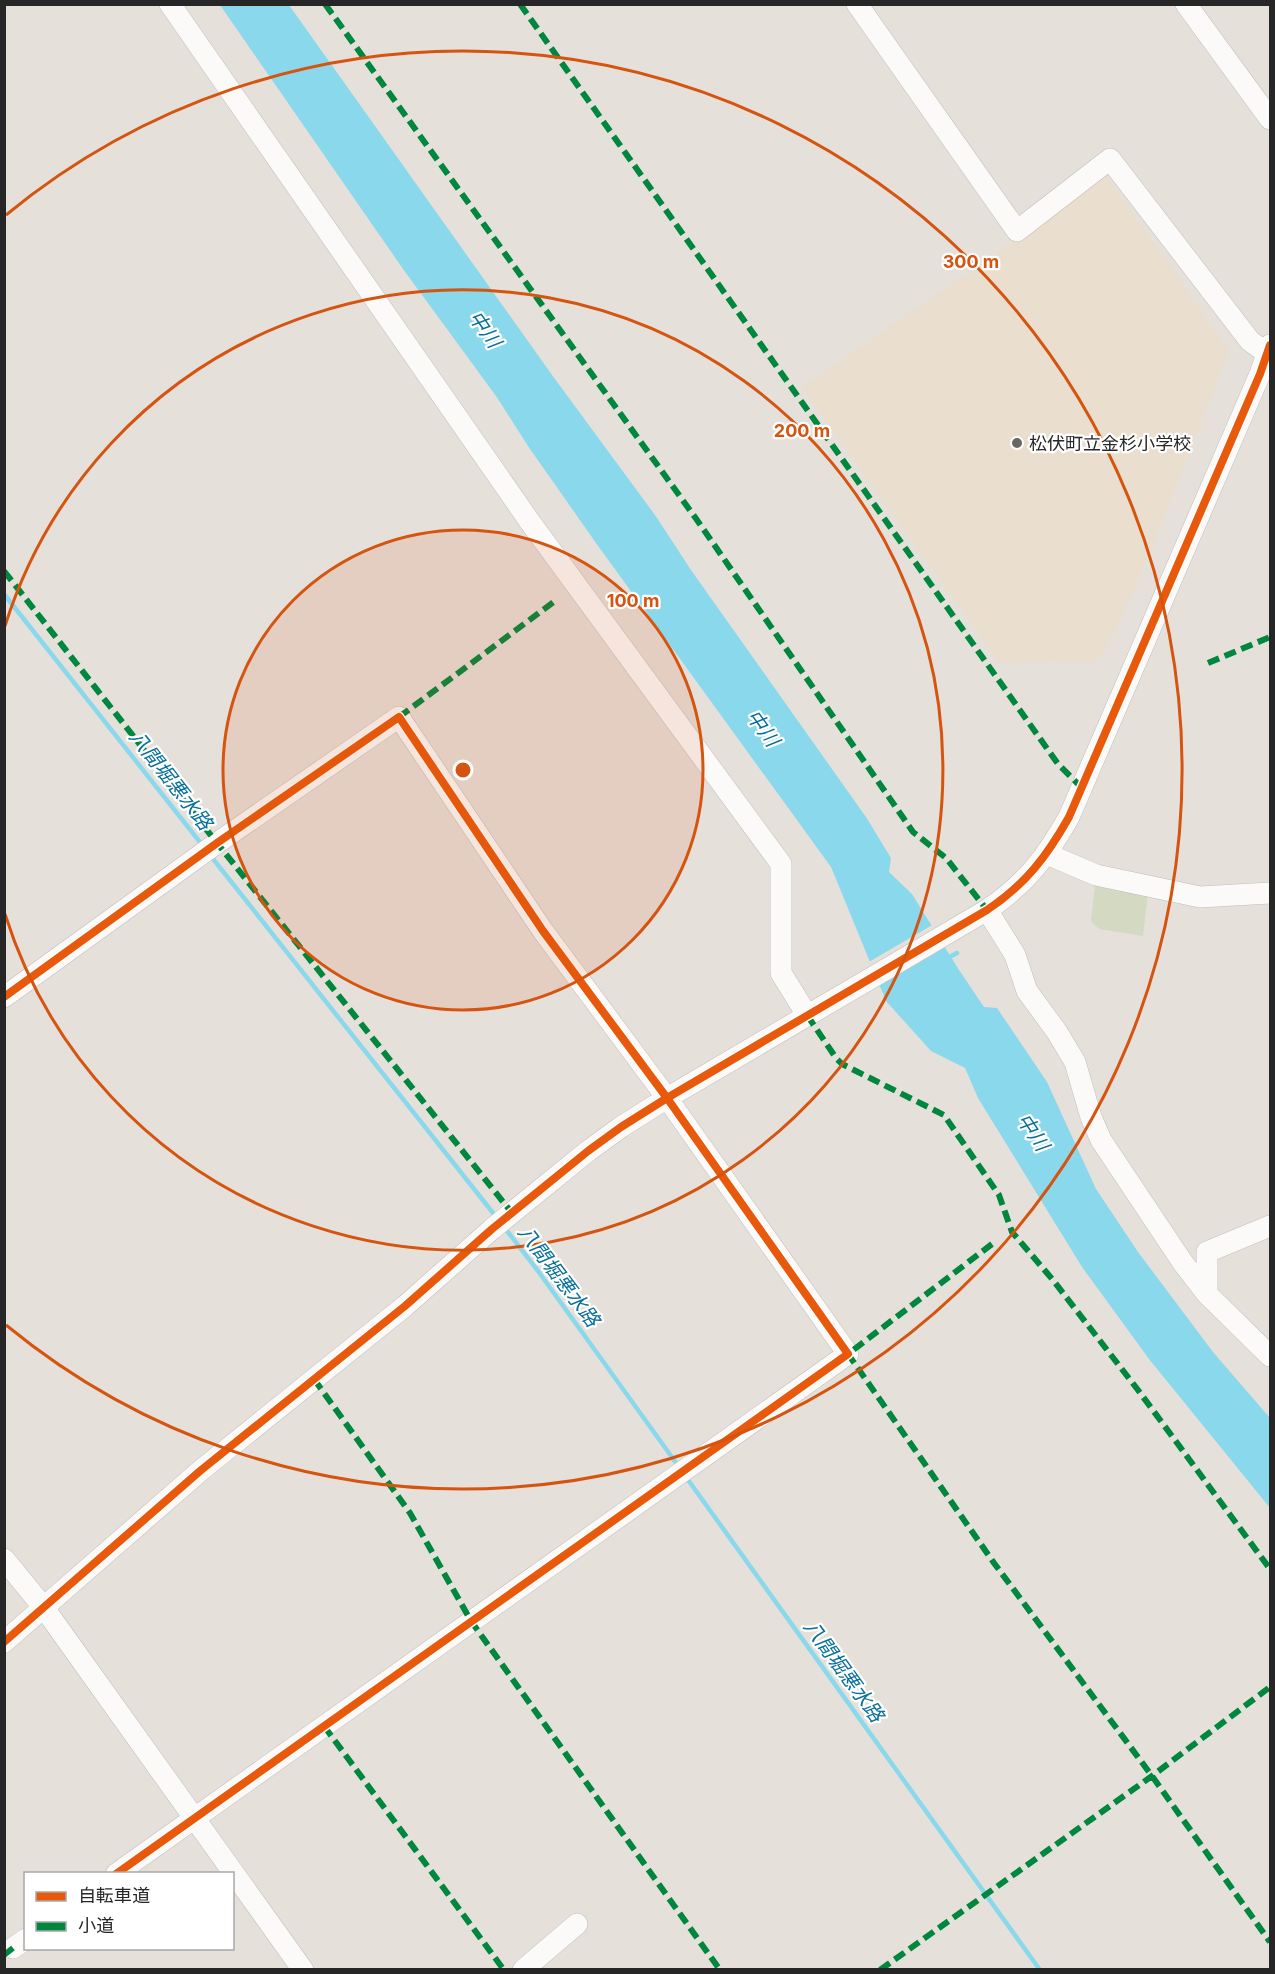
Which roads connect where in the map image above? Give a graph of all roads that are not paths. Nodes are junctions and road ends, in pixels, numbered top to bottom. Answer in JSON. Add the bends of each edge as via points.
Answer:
{"nodes":[{"id":1,"x":170,"y":4,"type":"edge"},
{"id":2,"x":857,"y":4,"type":"edge"},
{"id":3,"x":1185,"y":4,"type":"edge"},
{"id":4,"x":1270,"y":119,"type":"edge"},
{"id":5,"x":1269,"y":350,"type":"edge"},
{"id":6,"x":1047,"y":854,"type":"junction"},
{"id":7,"x":1270,"y":893,"type":"edge"},
{"id":8,"x":985,"y":911,"type":"junction"},
{"id":9,"x":4,"y":997,"type":"edge"},
{"id":10,"x":810,"y":1013,"type":"junction"},
{"id":11,"x":667,"y":1098,"type":"junction"},
{"id":12,"x":1270,"y":1226,"type":"edge"},
{"id":13,"x":1207,"y":1294,"type":"junction"},
{"id":14,"x":1270,"y":1356,"type":"edge"},
{"id":15,"x":4,"y":1559,"type":"edge"},
{"id":16,"x":44,"y":1608,"type":"junction"},
{"id":17,"x":4,"y":1642,"type":"edge"},
{"id":18,"x":194,"y":1817,"type":"junction"},
{"id":19,"x":119,"y":1872,"type":"edge"},
{"id":20,"x":233,"y":1872,"type":"edge"},
{"id":21,"x":234,"y":1873,"type":"edge"},
{"id":22,"x":577,"y":1924,"type":"dead end"},
{"id":23,"x":303,"y":1970,"type":"edge"},
{"id":24,"x":524,"y":1970,"type":"edge"}],
"edges":[{"from":1,"to":10,"type":"street","via":[[530,522],[781,864],[781,973]]},
{"from":2,"to":5,"type":"street","via":[[1017,231],[1110,159],[1250,341]]},
{"from":3,"to":4,"type":"street"},
{"from":5,"to":6,"type":"street","via":[[1069,817]]},
{"from":6,"to":7,"type":"street","via":[[1096,875],[1200,897]]},
{"from":6,"to":8,"type":"street","via":[[1029,876]]},
{"from":8,"to":10,"type":"street"},
{"from":8,"to":13,"type":"street","via":[[1015,955],[1027,991],[1075,1062],[1101,1140],[1182,1263]]},
{"from":9,"to":11,"type":"street","via":[[399,717],[543,931]]},
{"from":10,"to":11,"type":"street"},
{"from":11,"to":16,"type":"street","via":[[621,1127],[492,1228]]},
{"from":11,"to":18,"type":"street","via":[[848,1354]]},
{"from":12,"to":13,"type":"street","via":[[1207,1252]]},
{"from":13,"to":14,"type":"street"},
{"from":15,"to":16,"type":"street"},
{"from":16,"to":17,"type":"street"},
{"from":16,"to":18,"type":"street"},
{"from":18,"to":19,"type":"street"},
{"from":18,"to":20,"type":"street"},
{"from":21,"to":23,"type":"street"},
{"from":22,"to":24,"type":"street"}]}
